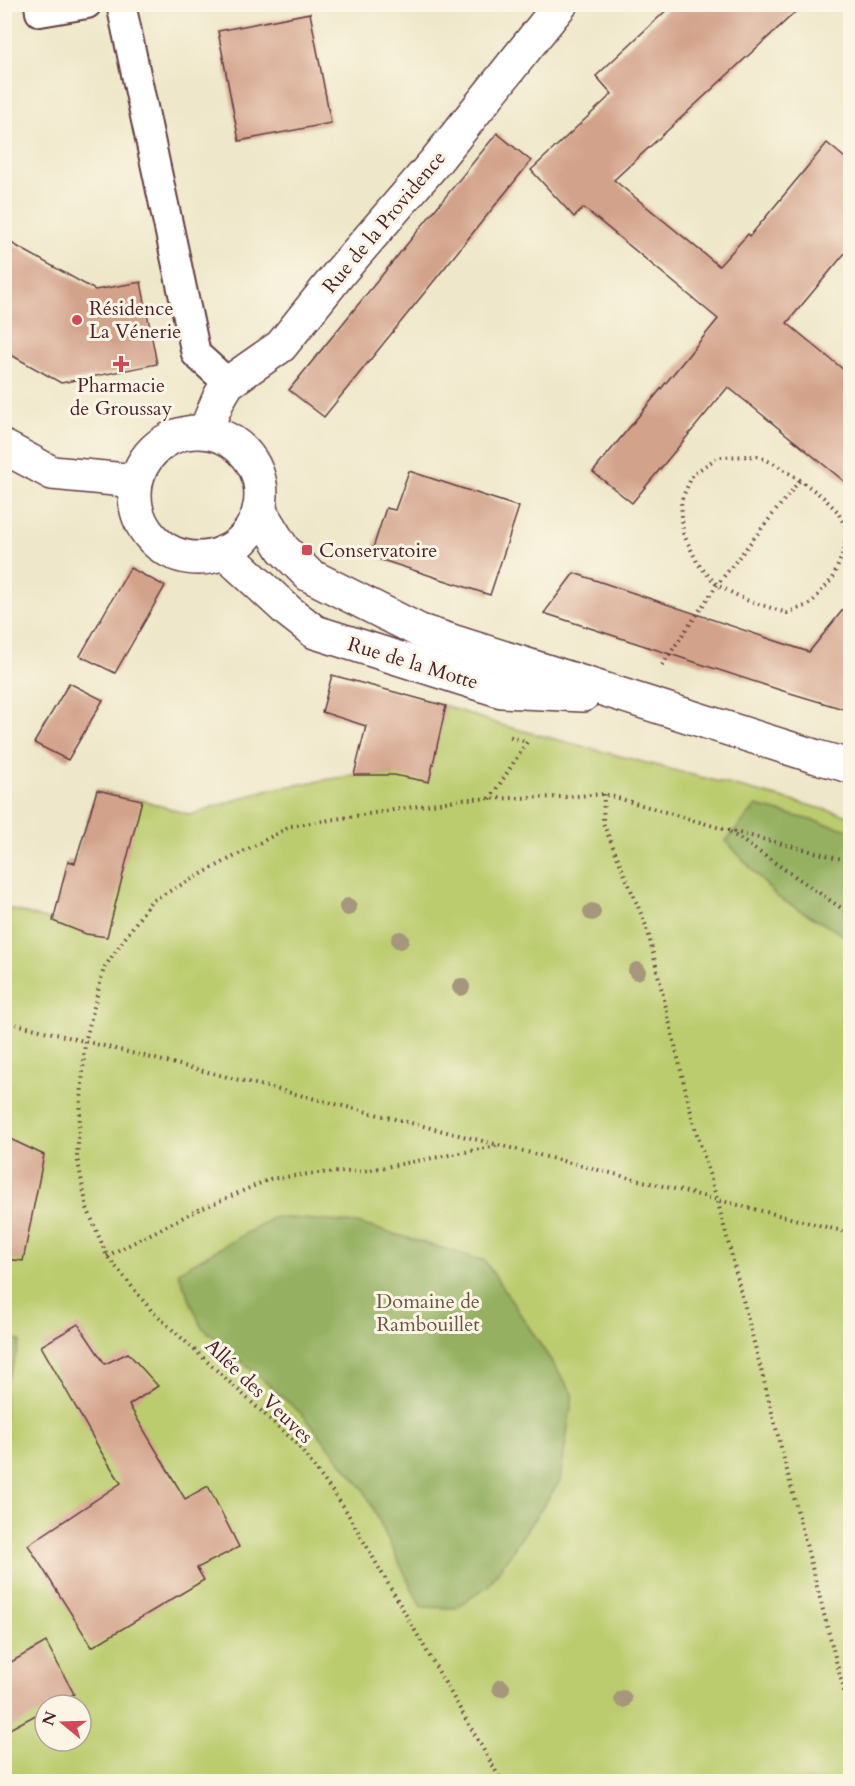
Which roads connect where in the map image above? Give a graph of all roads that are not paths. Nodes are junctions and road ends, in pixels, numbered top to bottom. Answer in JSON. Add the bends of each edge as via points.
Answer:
{"nodes":[{"id":1,"x":39,"y":4,"type":"edge"},
{"id":2,"x":87,"y":4,"type":"edge"},
{"id":3,"x":121,"y":4,"type":"edge"},
{"id":4,"x":561,"y":4,"type":"edge"},
{"id":5,"x":228,"y":383,"type":"junction"},
{"id":6,"x":205,"y":432,"type":"junction"},
{"id":7,"x":4,"y":447,"type":"edge"},
{"id":8,"x":136,"y":481,"type":"junction"},
{"id":9,"x":259,"y":510,"type":"junction"},
{"id":10,"x":224,"y":552,"type":"junction"},
{"id":11,"x":632,"y":698,"type":"junction"},
{"id":12,"x":850,"y":766,"type":"edge"}],
"edges":[{"from":1,"to":2,"type":"lane","via":[[40,12]]},
{"from":3,"to":5,"type":"lane","via":[[196,354]]},
{"from":4,"to":5,"type":"main road","name":"Rue de la Providence","via":[[281,346]]},
{"from":5,"to":6,"type":"main road","name":"Rue de la Providence"},
{"from":6,"to":8,"type":"main road","via":[[186,433],[154,449]]},
{"from":6,"to":9,"type":"main road","via":[[225,437],[243,450],[255,468],[261,489]]},
{"from":7,"to":8,"type":"main road","via":[[52,473]]},
{"from":8,"to":10,"type":"main road","via":[[135,501],[140,520],[166,550],[204,558]]},
{"from":9,"to":10,"type":"main road","via":[[247,535]]},
{"from":9,"to":11,"type":"main road","name":"Rue de la Motte","via":[[283,549],[309,575],[420,632]]},
{"from":10,"to":11,"type":"main road","name":"Rue de la Motte","via":[[315,632],[502,691]]},
{"from":11,"to":12,"type":"main road","name":"Rue de la Motte"}]}
